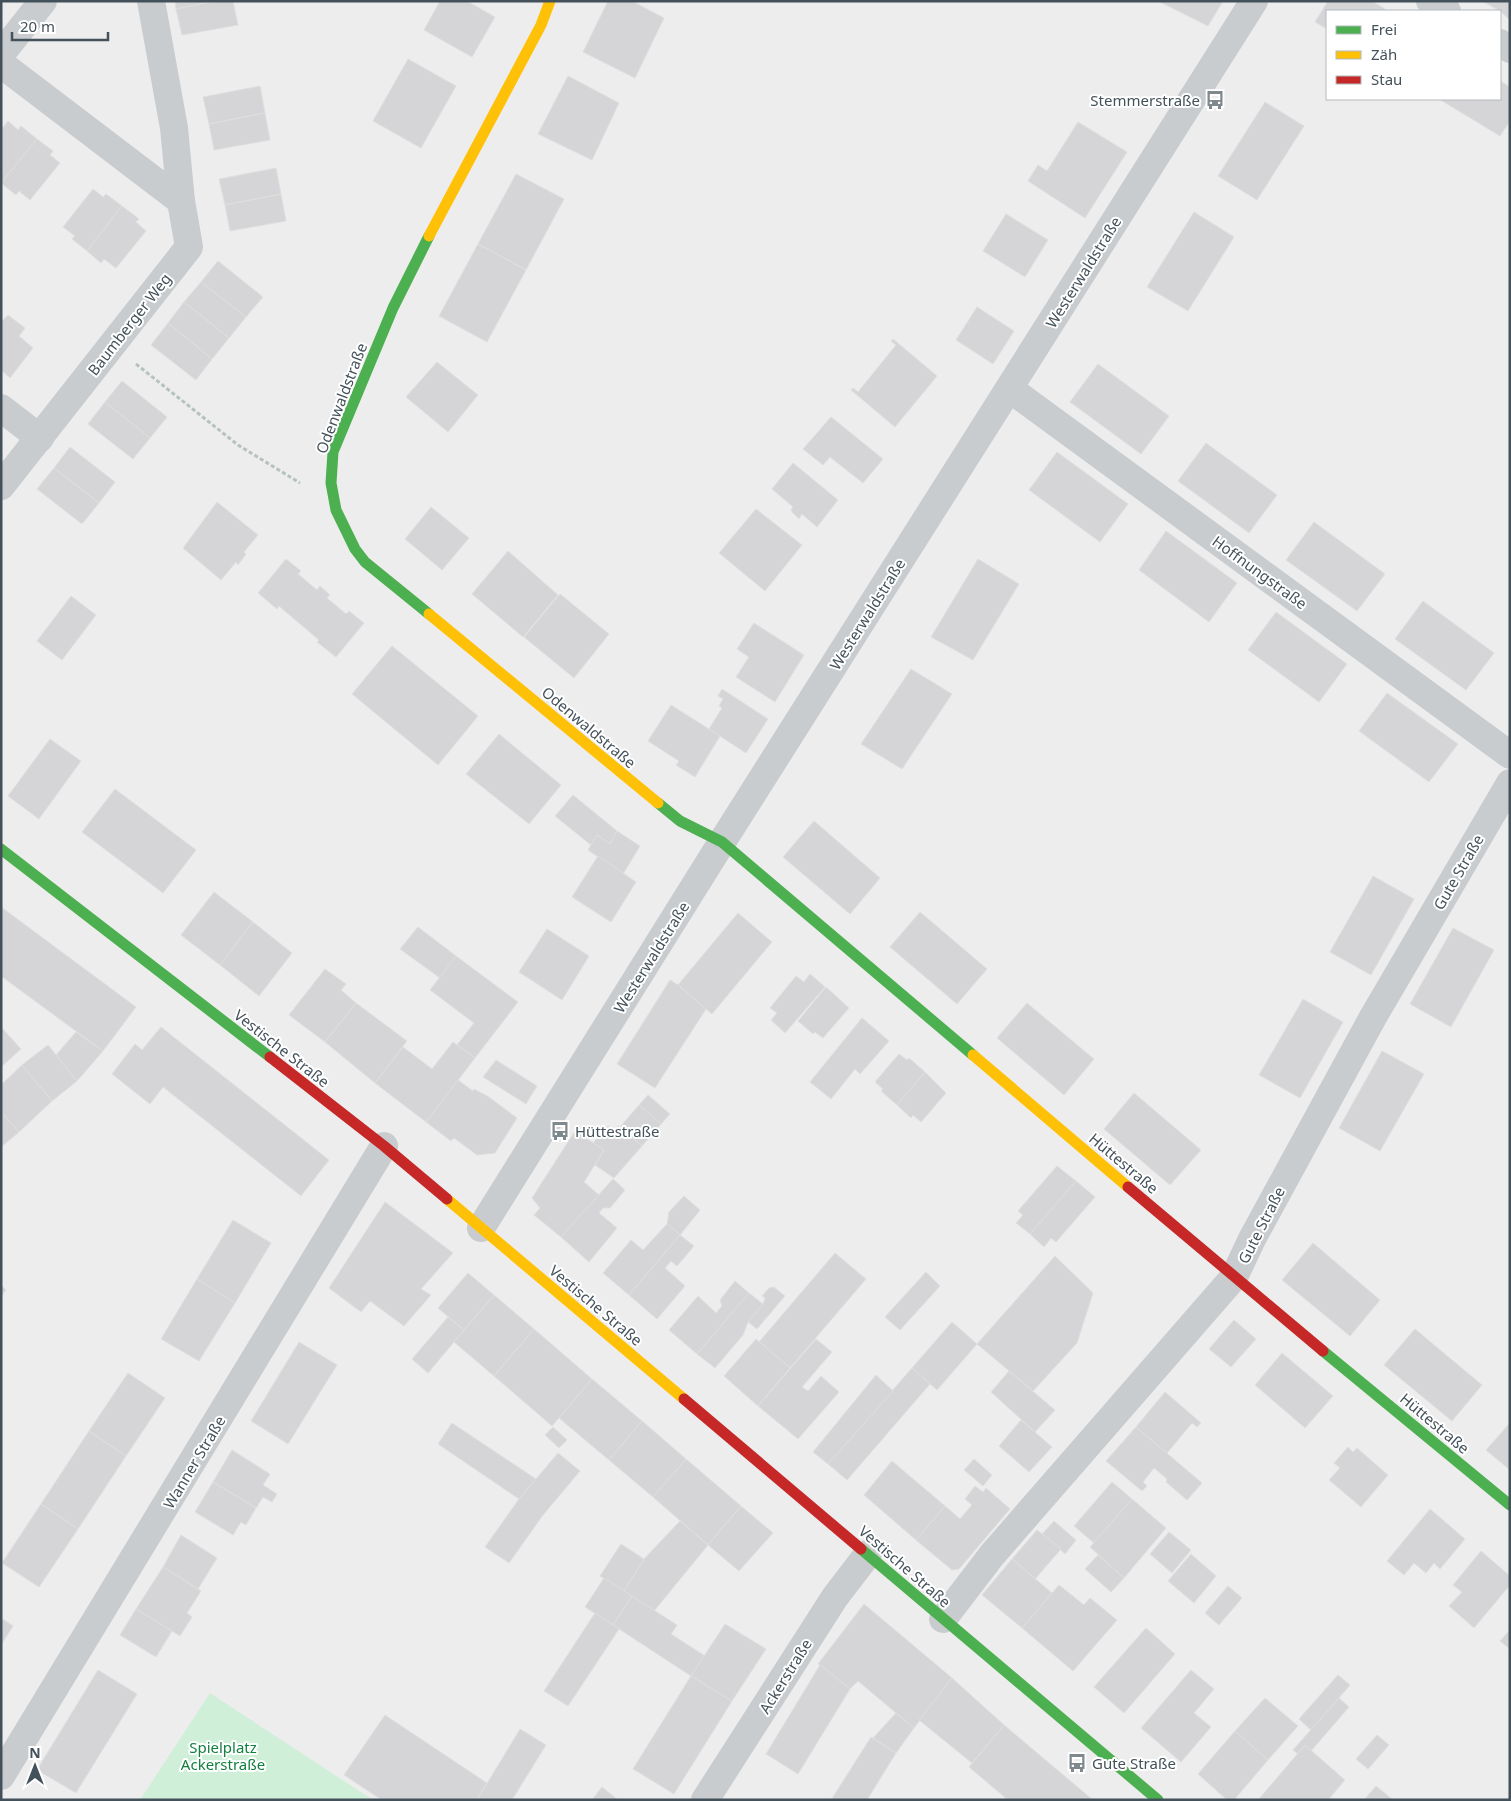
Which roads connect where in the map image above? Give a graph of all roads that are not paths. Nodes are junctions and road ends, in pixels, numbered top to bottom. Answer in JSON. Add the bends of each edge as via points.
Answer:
{"nodes":[{"id":1,"x":43,"y":1,"type":"edge"},
{"id":2,"x":151,"y":1,"type":"edge"},
{"id":3,"x":550,"y":1,"type":"edge"},
{"id":4,"x":1254,"y":1,"type":"edge"},
{"id":5,"x":1430,"y":1,"type":"edge"},
{"id":6,"x":1445,"y":10,"type":"edge"},
{"id":7,"x":1,"y":54,"type":"edge"},
{"id":8,"x":1,"y":64,"type":"edge"},
{"id":9,"x":181,"y":201,"type":"junction"},
{"id":10,"x":1010,"y":389,"type":"junction"},
{"id":11,"x":1,"y":408,"type":"edge"},
{"id":12,"x":40,"y":438,"type":"junction"},
{"id":13,"x":1,"y":486,"type":"edge"},
{"id":14,"x":1510,"y":755,"type":"edge"},
{"id":15,"x":1510,"y":783,"type":"edge"},
{"id":16,"x":722,"y":842,"type":"junction"},
{"id":17,"x":1,"y":849,"type":"edge"},
{"id":18,"x":384,"y":1146,"type":"junction"},
{"id":19,"x":481,"y":1228,"type":"junction"},
{"id":20,"x":1234,"y":1277,"type":"junction"},
{"id":21,"x":1510,"y":1505,"type":"edge"},
{"id":22,"x":868,"y":1554,"type":"junction"},
{"id":23,"x":943,"y":1619,"type":"junction"},
{"id":24,"x":1,"y":1776,"type":"edge"},
{"id":25,"x":1154,"y":1798,"type":"edge"},
{"id":26,"x":705,"y":1800,"type":"edge"}],
"edges":[{"from":1,"to":7,"type":"street"},
{"from":2,"to":9,"type":"street","name":"Baumberger Weg","via":[[174,128]]},
{"from":3,"to":16,"type":"street","name":"Odenwaldstraße","via":[[541,25],[393,308],[333,452],[330,477],[333,503],[344,534],[365,562],[680,821]]},
{"from":4,"to":10,"type":"street","name":"Westerwaldstraße"},
{"from":5,"to":6,"type":"street"},
{"from":8,"to":9,"type":"street"},
{"from":9,"to":12,"type":"street","name":"Baumberger Weg","via":[[189,248]]},
{"from":10,"to":14,"type":"street","name":"Hoffnungstraße"},
{"from":10,"to":16,"type":"street","name":"Westerwaldstraße"},
{"from":11,"to":12,"type":"street"},
{"from":12,"to":13,"type":"street","name":"Baumberger Weg"},
{"from":15,"to":20,"type":"street","name":"Gute Straße","via":[[1369,1026]]},
{"from":16,"to":19,"type":"street","name":"Westerwaldstraße"},
{"from":16,"to":20,"type":"street","name":"Hüttestraße"},
{"from":17,"to":18,"type":"street","name":"Vestische Straße"},
{"from":18,"to":19,"type":"street","name":"Vestische Straße"},
{"from":18,"to":24,"type":"street","name":"Wanner Straße"},
{"from":19,"to":22,"type":"street","name":"Vestische Straße"},
{"from":20,"to":21,"type":"street","name":"Hüttestraße"},
{"from":20,"to":23,"type":"street","name":"Gute Straße","via":[[992,1555]]},
{"from":22,"to":23,"type":"street","name":"Vestische Straße"},
{"from":22,"to":26,"type":"street","name":"Ackerstraße","via":[[835,1597]]},
{"from":23,"to":25,"type":"street","name":"Vestische Straße"}]}
